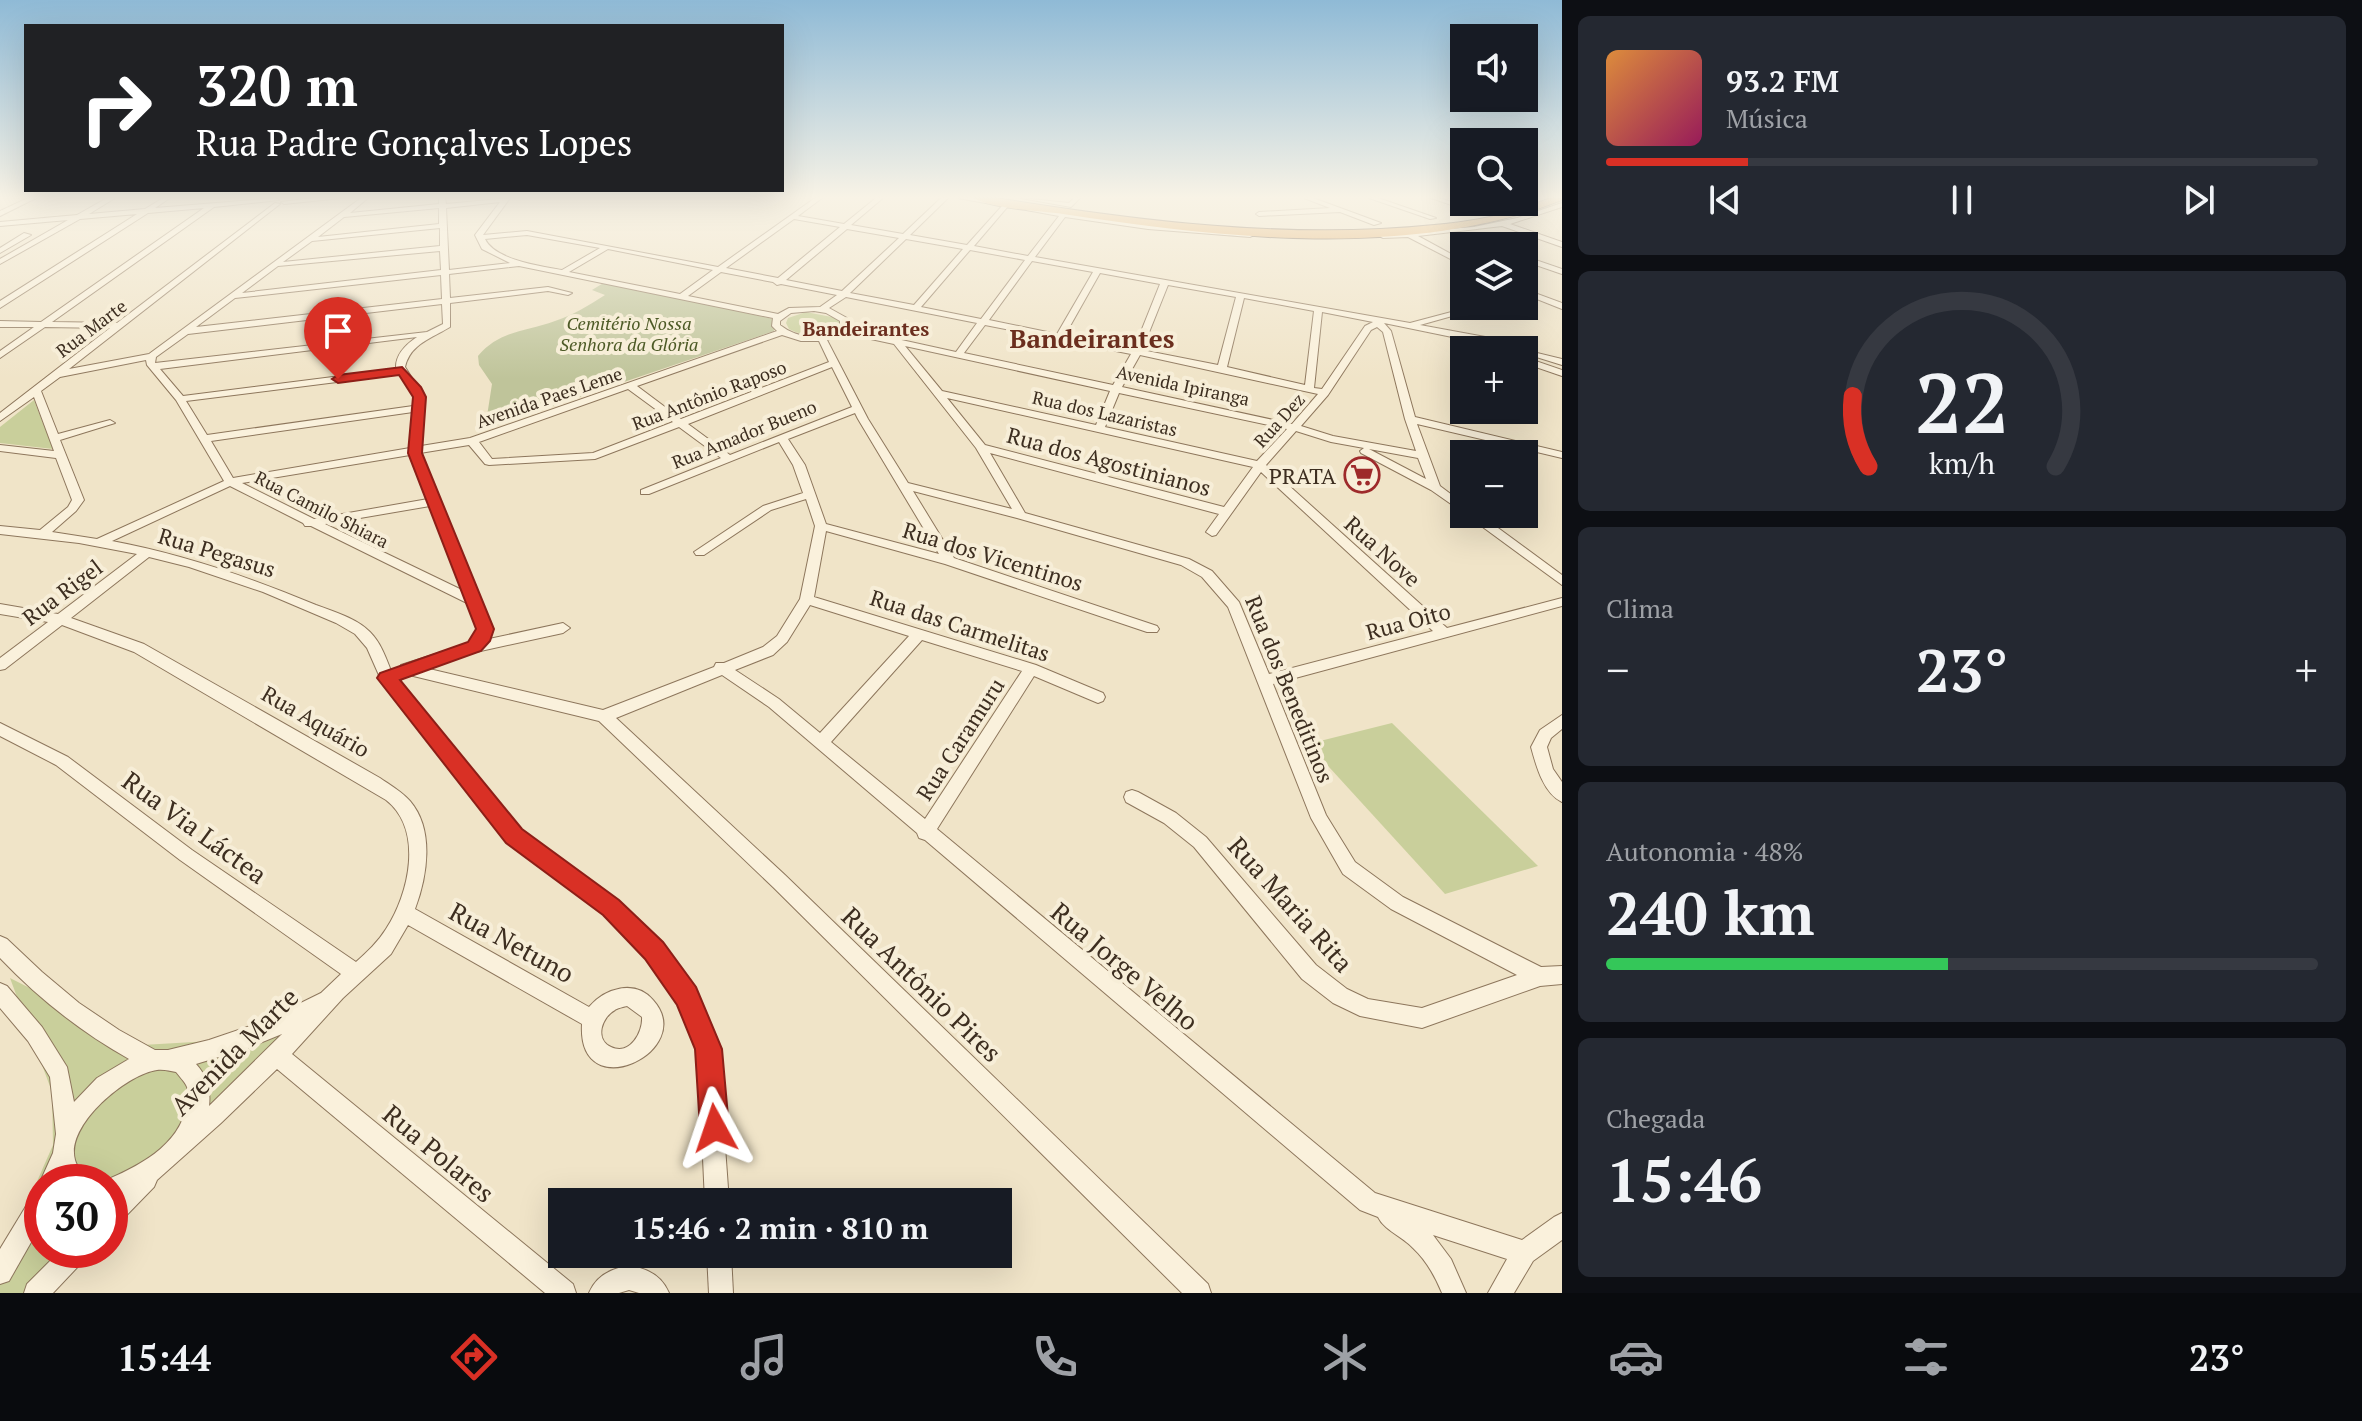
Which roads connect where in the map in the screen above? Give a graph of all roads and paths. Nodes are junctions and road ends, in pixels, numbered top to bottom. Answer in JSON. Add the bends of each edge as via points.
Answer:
{"nodes":[{"id":1,"x":73,"y":258,"type":"edge"},
{"id":2,"x":139,"y":258,"type":"edge"},
{"id":3,"x":207,"y":258,"type":"edge"},
{"id":4,"x":286,"y":258,"type":"edge"},
{"id":5,"x":342,"y":258,"type":"edge"},
{"id":6,"x":444,"y":258,"type":"edge"},
{"id":7,"x":508,"y":258,"type":"edge"},
{"id":8,"x":587,"y":258,"type":"edge"},
{"id":9,"x":659,"y":258,"type":"edge"},
{"id":10,"x":735,"y":258,"type":"edge"},
{"id":11,"x":807,"y":258,"type":"edge"},
{"id":12,"x":882,"y":258,"type":"edge"},
{"id":13,"x":958,"y":258,"type":"edge"},
{"id":14,"x":1028,"y":258,"type":"edge"},
{"id":15,"x":1031,"y":259,"type":"junction"},
{"id":16,"x":1538,"y":263,"type":"edge"},
{"id":17,"x":519,"y":264,"type":"junction"},
{"id":18,"x":277,"y":265,"type":"junction"},
{"id":19,"x":565,"y":271,"type":"junction"},
{"id":20,"x":718,"y":271,"type":"junction"},
{"id":21,"x":1097,"y":271,"type":"junction"},
{"id":22,"x":445,"y":272,"type":"junction"},
{"id":23,"x":1562,"y":272,"type":"edge"},
{"id":24,"x":1165,"y":282,"type":"junction"},
{"id":25,"x":777,"y":283,"type":"junction"},
{"id":26,"x":568,"y":293,"type":"dead end"},
{"id":27,"x":843,"y":295,"type":"junction"},
{"id":28,"x":1241,"y":295,"type":"junction"},
{"id":29,"x":236,"y":296,"type":"junction"},
{"id":30,"x":683,"y":296,"type":"junction"},
{"id":31,"x":1538,"y":297,"type":"edge"},
{"id":32,"x":446,"y":300,"type":"junction"},
{"id":33,"x":0,"y":305,"type":"edge"},
{"id":34,"x":1562,"y":306,"type":"edge"},
{"id":35,"x":822,"y":309,"type":"junction"},
{"id":36,"x":915,"y":309,"type":"junction"},
{"id":37,"x":1318,"y":309,"type":"junction"},
{"id":38,"x":1450,"y":315,"type":"edge"},
{"id":39,"x":778,"y":317,"type":"junction"},
{"id":40,"x":983,"y":323,"type":"junction"},
{"id":41,"x":0,"y":324,"type":"edge"},
{"id":42,"x":1373,"y":324,"type":"junction"},
{"id":43,"x":44,"y":325,"type":"junction"},
{"id":44,"x":121,"y":326,"type":"junction"},
{"id":45,"x":1407,"y":326,"type":"junction"},
{"id":46,"x":842,"y":330,"type":"junction"},
{"id":47,"x":188,"y":331,"type":"junction"},
{"id":48,"x":1387,"y":331,"type":"junction"},
{"id":49,"x":782,"y":332,"type":"junction"},
{"id":50,"x":433,"y":333,"type":"junction"},
{"id":51,"x":1463,"y":336,"type":"edge"},
{"id":52,"x":822,"y":338,"type":"junction"},
{"id":53,"x":1059,"y":338,"type":"junction"},
{"id":54,"x":898,"y":342,"type":"junction"},
{"id":55,"x":1450,"y":343,"type":"edge"},
{"id":56,"x":1562,"y":350,"type":"edge"},
{"id":57,"x":1136,"y":354,"type":"junction"},
{"id":58,"x":0,"y":355,"type":"edge"},
{"id":59,"x":958,"y":355,"type":"junction"},
{"id":60,"x":1557,"y":360,"type":"edge"},
{"id":61,"x":153,"y":362,"type":"junction"},
{"id":62,"x":835,"y":363,"type":"junction"},
{"id":63,"x":1538,"y":365,"type":"edge"},
{"id":64,"x":1222,"y":369,"type":"junction"},
{"id":65,"x":402,"y":371,"type":"junction"},
{"id":66,"x":1562,"y":373,"type":"edge"},
{"id":67,"x":58,"y":374,"type":"junction"},
{"id":68,"x":630,"y":386,"type":"junction"},
{"id":69,"x":1116,"y":389,"type":"junction"},
{"id":70,"x":1309,"y":389,"type":"junction"},
{"id":71,"x":36,"y":390,"type":"junction"},
{"id":72,"x":1325,"y":393,"type":"junction"},
{"id":73,"x":942,"y":394,"type":"junction"},
{"id":74,"x":180,"y":399,"type":"junction"},
{"id":75,"x":419,"y":408,"type":"junction"},
{"id":76,"x":857,"y":408,"type":"junction"},
{"id":77,"x":0,"y":418,"type":"edge"},
{"id":78,"x":1410,"y":419,"type":"junction"},
{"id":79,"x":110,"y":423,"type":"dead end"},
{"id":80,"x":682,"y":424,"type":"junction"},
{"id":81,"x":1293,"y":427,"type":"junction"},
{"id":82,"x":1100,"y":428,"type":"junction"},
{"id":83,"x":56,"y":438,"type":"junction"},
{"id":84,"x":782,"y":438,"type":"junction"},
{"id":85,"x":203,"y":439,"type":"junction"},
{"id":86,"x":1331,"y":439,"type":"junction"},
{"id":87,"x":472,"y":441,"type":"junction"},
{"id":88,"x":981,"y":447,"type":"junction"},
{"id":89,"x":0,"y":448,"type":"edge"},
{"id":90,"x":415,"y":453,"type":"junction"},
{"id":91,"x":62,"y":455,"type":"junction"},
{"id":92,"x":1422,"y":455,"type":"junction"},
{"id":93,"x":1562,"y":455,"type":"edge"},
{"id":94,"x":730,"y":460,"type":"junction"},
{"id":95,"x":1260,"y":465,"type":"junction"},
{"id":96,"x":230,"y":482,"type":"junction"},
{"id":97,"x":905,"y":486,"type":"junction"},
{"id":98,"x":1435,"y":488,"type":"junction"},
{"id":99,"x":645,"y":492,"type":"dead end"},
{"id":100,"x":811,"y":494,"type":"junction"},
{"id":101,"x":1450,"y":499,"type":"edge"},
{"id":102,"x":433,"y":502,"type":"junction"},
{"id":103,"x":1227,"y":512,"type":"junction"},
{"id":104,"x":1021,"y":515,"type":"junction"},
{"id":105,"x":309,"y":523,"type":"junction"},
{"id":106,"x":821,"y":526,"type":"junction"},
{"id":107,"x":1490,"y":528,"type":"edge"},
{"id":108,"x":0,"y":530,"type":"edge"},
{"id":109,"x":1212,"y":532,"type":"dead end"},
{"id":110,"x":43,"y":534,"type":"junction"},
{"id":111,"x":101,"y":542,"type":"junction"},
{"id":112,"x":149,"y":551,"type":"junction"},
{"id":113,"x":700,"y":552,"type":"dead end"},
{"id":114,"x":949,"y":561,"type":"junction"},
{"id":115,"x":1562,"y":581,"type":"edge"},
{"id":116,"x":807,"y":599,"type":"junction"},
{"id":117,"x":472,"y":601,"type":"junction"},
{"id":118,"x":1562,"y":602,"type":"edge"},
{"id":119,"x":0,"y":609,"type":"edge"},
{"id":120,"x":60,"y":619,"type":"junction"},
{"id":121,"x":563,"y":628,"type":"dead end"},
{"id":122,"x":1152,"y":629,"type":"dead end"},
{"id":123,"x":1445,"y":634,"type":"junction"},
{"id":124,"x":918,"y":635,"type":"junction"},
{"id":125,"x":475,"y":647,"type":"junction"},
{"id":126,"x":0,"y":665,"type":"edge"},
{"id":127,"x":721,"y":667,"type":"junction"},
{"id":128,"x":406,"y":669,"type":"junction"},
{"id":129,"x":1031,"y":669,"type":"junction"},
{"id":130,"x":387,"y":678,"type":"junction"},
{"id":131,"x":1266,"y":680,"type":"junction"},
{"id":132,"x":1098,"y":697,"type":"dead end"},
{"id":133,"x":604,"y":716,"type":"junction"},
{"id":134,"x":1562,"y":721,"type":"edge"},
{"id":135,"x":0,"y":729,"type":"edge"},
{"id":136,"x":820,"y":743,"type":"junction"},
{"id":137,"x":1562,"y":795,"type":"edge"},
{"id":138,"x":1132,"y":797,"type":"dead end"},
{"id":139,"x":925,"y":833,"type":"junction"},
{"id":140,"x":404,"y":913,"type":"junction"},
{"id":141,"x":0,"y":945,"type":"edge"},
{"id":142,"x":356,"y":973,"type":"junction"},
{"id":143,"x":1562,"y":975,"type":"edge"},
{"id":144,"x":1540,"y":977,"type":"junction"},
{"id":145,"x":337,"y":991,"type":"junction"},
{"id":146,"x":0,"y":993,"type":"edge"},
{"id":147,"x":592,"y":1019,"type":"dead end"},
{"id":148,"x":278,"y":1056,"type":"junction"},
{"id":149,"x":161,"y":1060,"type":"junction"},
{"id":150,"x":65,"y":1145,"type":"junction"},
{"id":151,"x":167,"y":1158,"type":"junction"},
{"id":152,"x":58,"y":1164,"type":"edge"},
{"id":153,"x":65,"y":1164,"type":"edge"},
{"id":154,"x":128,"y":1184,"type":"edge"},
{"id":155,"x":716,"y":1188,"type":"edge"},
{"id":156,"x":128,"y":1198,"type":"edge"},
{"id":157,"x":1368,"y":1202,"type":"junction"},
{"id":158,"x":1562,"y":1225,"type":"edge"},
{"id":159,"x":24,"y":1231,"type":"edge"},
{"id":160,"x":1525,"y":1253,"type":"junction"},
{"id":161,"x":63,"y":1268,"type":"edge"},
{"id":162,"x":720,"y":1268,"type":"edge"},
{"id":163,"x":0,"y":1272,"type":"edge"},
{"id":164,"x":44,"y":1290,"type":"edge"},
{"id":165,"x":564,"y":1293,"type":"edge"},
{"id":166,"x":601,"y":1293,"type":"edge"},
{"id":167,"x":657,"y":1293,"type":"edge"},
{"id":168,"x":721,"y":1293,"type":"edge"},
{"id":169,"x":1199,"y":1293,"type":"edge"},
{"id":170,"x":1454,"y":1293,"type":"edge"},
{"id":171,"x":1500,"y":1293,"type":"edge"}],
"edges":[{"from":1,"to":33,"type":"street"},
{"from":2,"to":43,"type":"street"},
{"from":3,"to":44,"type":"street","name":"Rua Marte"},
{"from":4,"to":18,"type":"street"},
{"from":5,"to":18,"type":"street"},
{"from":6,"to":22,"type":"street"},
{"from":7,"to":17,"type":"street"},
{"from":8,"to":19,"type":"street"},
{"from":9,"to":20,"type":"street"},
{"from":10,"to":20,"type":"street"},
{"from":11,"to":25,"type":"street"},
{"from":12,"to":27,"type":"street"},
{"from":13,"to":36,"type":"street"},
{"from":14,"to":15,"type":"street"},
{"from":15,"to":21,"type":"street"},
{"from":15,"to":40,"type":"street"},
{"from":16,"to":23,"type":"street"},
{"from":17,"to":19,"type":"street"},
{"from":17,"to":22,"type":"street"},
{"from":18,"to":29,"type":"street"},
{"from":19,"to":30,"type":"street"},
{"from":20,"to":25,"type":"street"},
{"from":20,"to":30,"type":"street"},
{"from":21,"to":24,"type":"street"},
{"from":21,"to":53,"type":"street"},
{"from":22,"to":29,"type":"street"},
{"from":22,"to":32,"type":"street"},
{"from":24,"to":28,"type":"street"},
{"from":24,"to":57,"type":"street"},
{"from":25,"to":27,"type":"street"},
{"from":26,"to":32,"type":"street","via":[[548,289]]},
{"from":27,"to":35,"type":"street"},
{"from":27,"to":36,"type":"street"},
{"from":28,"to":37,"type":"street"},
{"from":28,"to":64,"type":"street"},
{"from":29,"to":47,"type":"street"},
{"from":30,"to":39,"type":"street"},
{"from":31,"to":34,"type":"street"},
{"from":32,"to":47,"type":"street"},
{"from":32,"to":50,"type":"street","via":[[447,325]]},
{"from":35,"to":39,"type":"street","via":[[797,309]]},
{"from":35,"to":46,"type":"street","via":[[840,316]]},
{"from":36,"to":40,"type":"street"},
{"from":37,"to":42,"type":"street"},
{"from":37,"to":70,"type":"street"},
{"from":38,"to":45,"type":"street"},
{"from":39,"to":49,"type":"street","via":[[776,326]]},
{"from":40,"to":53,"type":"street"},
{"from":40,"to":59,"type":"street"},
{"from":41,"to":43,"type":"street"},
{"from":42,"to":45,"type":"street"},
{"from":42,"to":48,"type":"street"},
{"from":42,"to":72,"type":"street","name":"Rua Dez"},
{"from":43,"to":44,"type":"street"},
{"from":43,"to":58,"type":"street"},
{"from":44,"to":67,"type":"street","name":"Rua Marte"},
{"from":45,"to":51,"type":"street"},
{"from":46,"to":52,"type":"street"},
{"from":46,"to":54,"type":"street","name":"Avenida Ipiranga"},
{"from":47,"to":61,"type":"street"},
{"from":48,"to":55,"type":"street"},
{"from":48,"to":78,"type":"street"},
{"from":49,"to":52,"type":"street"},
{"from":49,"to":68,"type":"street","name":"Avenida Paes Leme"},
{"from":50,"to":61,"type":"street"},
{"from":50,"to":65,"type":"street","via":[[404,352]]},
{"from":52,"to":62,"type":"street"},
{"from":53,"to":57,"type":"street"},
{"from":54,"to":59,"type":"street","name":"Avenida Ipiranga"},
{"from":54,"to":73,"type":"street"},
{"from":56,"to":60,"type":"street"},
{"from":57,"to":64,"type":"street"},
{"from":57,"to":69,"type":"street"},
{"from":59,"to":69,"type":"street","name":"Avenida Ipiranga"},
{"from":61,"to":67,"type":"street"},
{"from":61,"to":74,"type":"street","name":"Rua Camilo Shiara"},
{"from":62,"to":76,"type":"street"},
{"from":62,"to":80,"type":"street","name":"Rua Antônio Raposo"},
{"from":63,"to":66,"type":"street"},
{"from":64,"to":70,"type":"street"},
{"from":65,"to":74,"type":"street"},
{"from":65,"to":75,"type":"street","via":[[417,389]]},
{"from":67,"to":71,"type":"street","name":"Rua Marte"},
{"from":68,"to":80,"type":"street"},
{"from":68,"to":87,"type":"street","name":"Avenida Paes Leme"},
{"from":69,"to":81,"type":"street","name":"Avenida Ipiranga"},
{"from":69,"to":82,"type":"street"},
{"from":70,"to":72,"type":"street"},
{"from":71,"to":77,"type":"street","name":"Rua Marte"},
{"from":71,"to":83,"type":"street"},
{"from":72,"to":81,"type":"street","name":"Rua Dez"},
{"from":73,"to":82,"type":"street","name":"Rua dos Lazaristas"},
{"from":73,"to":88,"type":"street"},
{"from":74,"to":85,"type":"street","name":"Rua Camilo Shiara"},
{"from":75,"to":85,"type":"street"},
{"from":75,"to":90,"type":"street"},
{"from":76,"to":84,"type":"street","name":"Rua Amador Bueno"},
{"from":76,"to":97,"type":"street"},
{"from":78,"to":92,"type":"street"},
{"from":78,"to":93,"type":"street"},
{"from":79,"to":83,"type":"street"},
{"from":80,"to":87,"type":"street","name":"Rua Antônio Raposo","via":[[595,456],[489,462]]},
{"from":80,"to":94,"type":"street"},
{"from":81,"to":86,"type":"street","name":"Avenida Ipiranga"},
{"from":81,"to":95,"type":"street","name":"Rua Dez"},
{"from":82,"to":95,"type":"street","name":"Rua dos Lazaristas"},
{"from":83,"to":91,"type":"street"},
{"from":84,"to":94,"type":"street","name":"Rua Amador Bueno"},
{"from":84,"to":100,"type":"street"},
{"from":85,"to":96,"type":"street","name":"Rua Camilo Shiara"},
{"from":86,"to":92,"type":"street","name":"Avenida Ipiranga"},
{"from":86,"to":98,"type":"street","via":[[1379,456]]},
{"from":87,"to":90,"type":"street","name":"Avenida Paes Leme"},
{"from":88,"to":103,"type":"street","name":"Rua dos Agostinianos"},
{"from":88,"to":104,"type":"street"},
{"from":89,"to":91,"type":"street"},
{"from":90,"to":96,"type":"street","name":"Avenida Paes Leme"},
{"from":90,"to":102,"type":"street"},
{"from":91,"to":110,"type":"street","via":[[78,500]]},
{"from":92,"to":98,"type":"street"},
{"from":94,"to":99,"type":"street","name":"Rua Amador Bueno"},
{"from":95,"to":103,"type":"street","name":"Rua Dez"},
{"from":95,"to":123,"type":"street","name":"Rua Nove"},
{"from":96,"to":105,"type":"street","name":"Rua Camilo Shiara"},
{"from":96,"to":111,"type":"street","name":"Avenida Paes Leme"},
{"from":97,"to":104,"type":"street","name":"Rua dos Beneditinos"},
{"from":97,"to":114,"type":"street"},
{"from":98,"to":101,"type":"street"},
{"from":100,"to":106,"type":"street"},
{"from":100,"to":113,"type":"street","via":[[767,508]]},
{"from":102,"to":105,"type":"street"},
{"from":102,"to":117,"type":"street"},
{"from":103,"to":109,"type":"street","name":"Rua Dez"},
{"from":104,"to":131,"type":"street","name":"Rua dos Beneditinos","via":[[1185,562],[1207,574],[1234,605]]},
{"from":105,"to":117,"type":"street","name":"Rua Camilo Shiara"},
{"from":106,"to":114,"type":"street","name":"Rua dos Vicentinos"},
{"from":106,"to":116,"type":"street"},
{"from":107,"to":115,"type":"street"},
{"from":108,"to":110,"type":"street","name":"Rua Pegasus"},
{"from":110,"to":111,"type":"street","name":"Rua Pegasus"},
{"from":111,"to":112,"type":"street","name":"Rua Pegasus"},
{"from":112,"to":120,"type":"street","name":"Rua Rigel"},
{"from":112,"to":130,"type":"street","name":"Rua Pegasus","via":[[248,579],[359,630],[375,647]]},
{"from":114,"to":122,"type":"street","name":"Rua dos Vicentinos"},
{"from":116,"to":124,"type":"street","name":"Rua das Carmelitas"},
{"from":116,"to":127,"type":"street","via":[[768,651]]},
{"from":117,"to":125,"type":"street","via":[[485,629]]},
{"from":118,"to":123,"type":"street","name":"Rua Oito"},
{"from":119,"to":120,"type":"street","name":"Rua Aquário"},
{"from":120,"to":126,"type":"street","name":"Rua Rigel"},
{"from":120,"to":140,"type":"street","name":"Rua Aquário","via":[[139,648],[374,783],[407,810],[416,838],[417,869]]},
{"from":121,"to":125,"type":"street"},
{"from":123,"to":131,"type":"street","name":"Rua Oito"},
{"from":124,"to":129,"type":"street","name":"Rua das Carmelitas"},
{"from":124,"to":136,"type":"street"},
{"from":125,"to":128,"type":"street"},
{"from":127,"to":133,"type":"street"},
{"from":127,"to":136,"type":"street","name":"Rua Jorge Velho"},
{"from":128,"to":130,"type":"street"},
{"from":128,"to":133,"type":"street"},
{"from":129,"to":132,"type":"street","name":"Rua das Carmelitas"},
{"from":129,"to":139,"type":"street","name":"Rua Caramuru"},
{"from":130,"to":155,"type":"street","name":"Rua Pegasus","via":[[514,836],[611,907],[654,951],[687,996],[708,1049]]},
{"from":131,"to":144,"type":"street","name":"Rua dos Beneditinos","via":[[1319,818],[1349,868],[1397,903]]},
{"from":133,"to":169,"type":"street","name":"Rua Antônio Pires"},
{"from":134,"to":137,"type":"street","via":[[1545,734],[1539,747],[1546,771]]},
{"from":135,"to":142,"type":"street","name":"Rua Via Láctea","via":[[62,761]]},
{"from":136,"to":139,"type":"street","name":"Rua Jorge Velho"},
{"from":138,"to":144,"type":"street","name":"Rua Maria Rita","via":[[1200,842],[1309,972],[1367,1009],[1422,1018]]},
{"from":139,"to":157,"type":"street","name":"Rua Jorge Velho"},
{"from":140,"to":142,"type":"street","name":"Rua Aquário","via":[[385,947]]},
{"from":140,"to":147,"type":"street","name":"Rua Netuno"},
{"from":141,"to":149,"type":"street","via":[[35,983],[83,1019]]},
{"from":142,"to":145,"type":"street","name":"Rua Aquário"},
{"from":143,"to":144,"type":"street","name":"Rua Maria Rita"},
{"from":145,"to":148,"type":"street","name":"Avenida Marte"},
{"from":145,"to":149,"type":"street","via":[[251,1039]]},
{"from":146,"to":150,"type":"street","via":[[60,1074]]},
{"from":148,"to":151,"type":"street","name":"Avenida Marte"},
{"from":148,"to":165,"type":"street","name":"Rua Polares"},
{"from":149,"to":150,"type":"street","via":[[124,1071],[95,1093]]},
{"from":149,"to":151,"type":"street","via":[[189,1069],[199,1091],[193,1121]]},
{"from":150,"to":152,"type":"street"},
{"from":150,"to":153,"type":"street"},
{"from":151,"to":154,"type":"street"},
{"from":151,"to":156,"type":"street","name":"Avenida Marte"},
{"from":157,"to":160,"type":"street","name":"Rua Jorge Velho"},
{"from":157,"to":170,"type":"street","via":[[1420,1235]]},
{"from":158,"to":160,"type":"street"},
{"from":159,"to":163,"type":"street"},
{"from":160,"to":171,"type":"street"},
{"from":161,"to":164,"type":"street"},
{"from":162,"to":168,"type":"street"},
{"from":166,"to":167,"type":"street","via":[[628,1277],[640,1279]]}]}
